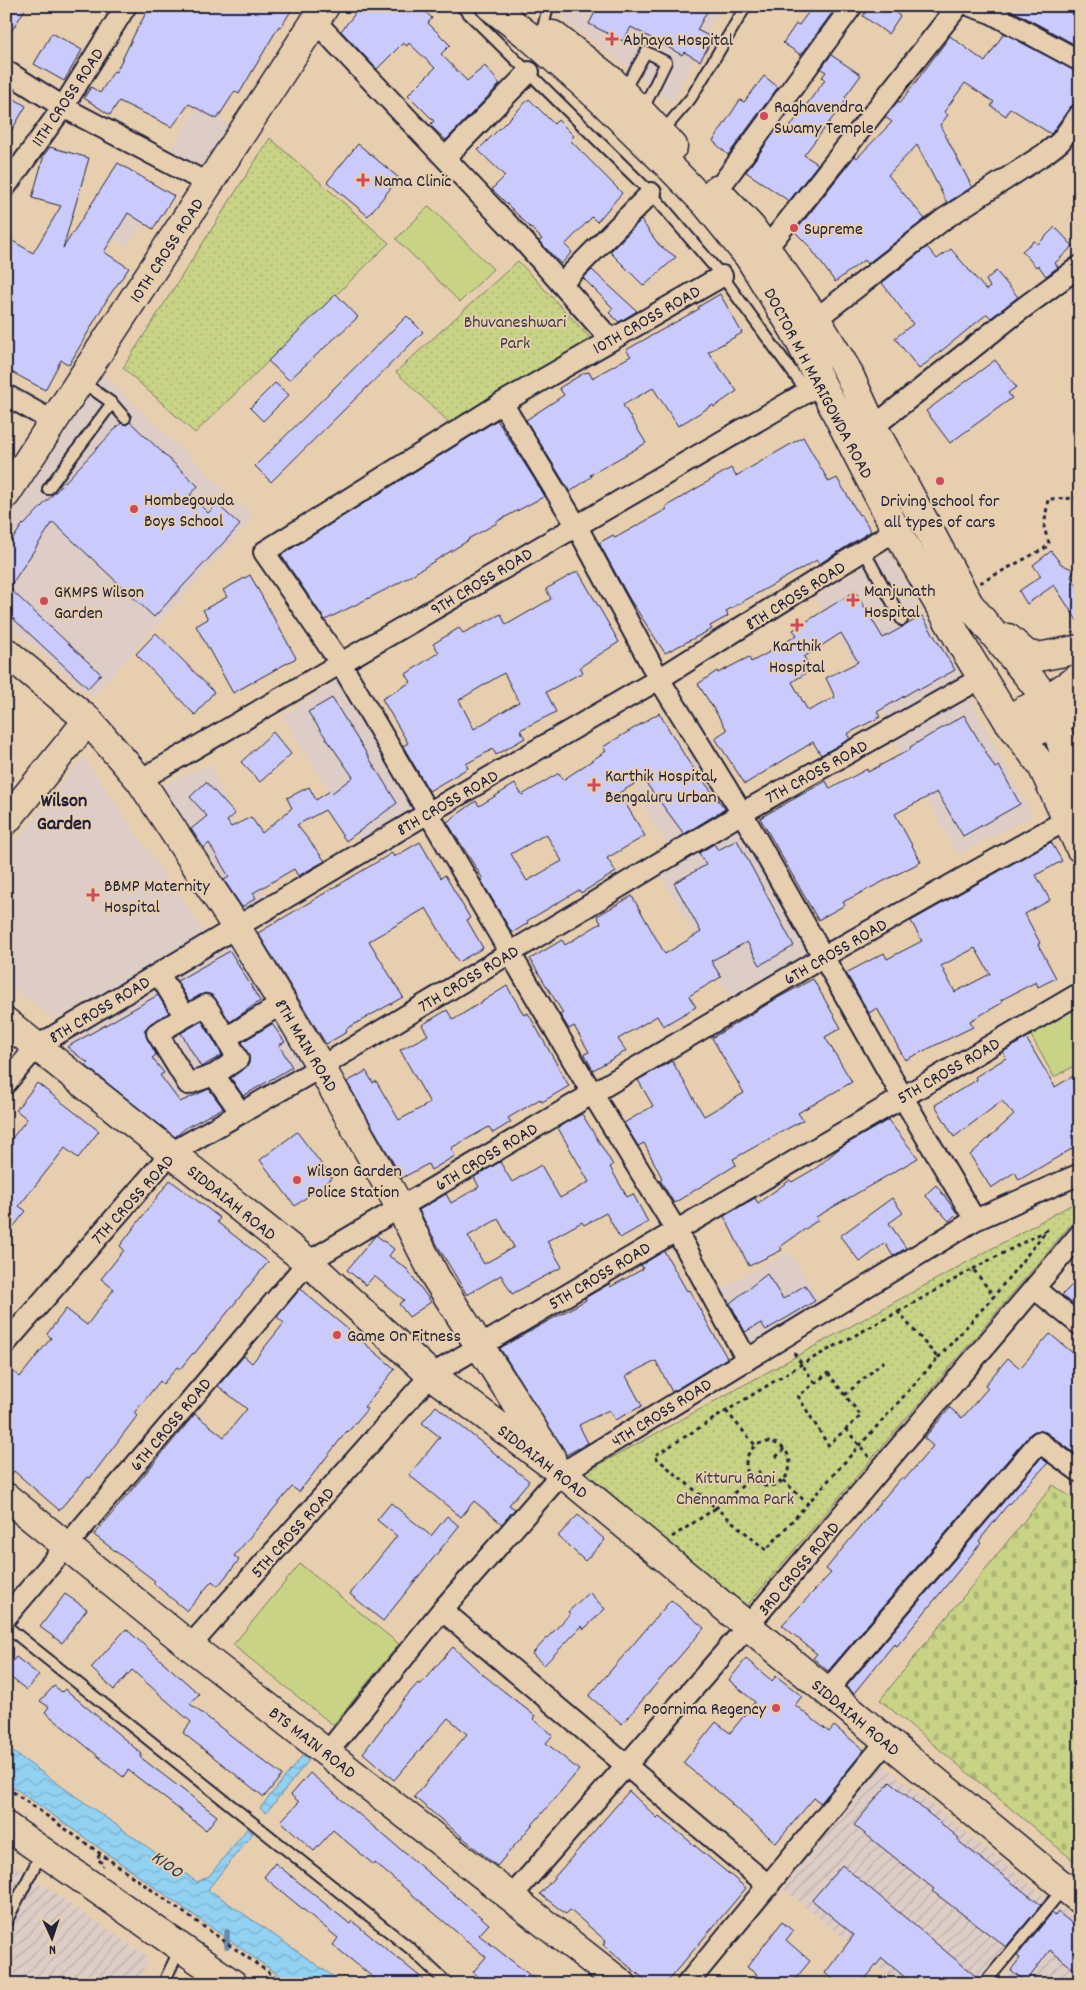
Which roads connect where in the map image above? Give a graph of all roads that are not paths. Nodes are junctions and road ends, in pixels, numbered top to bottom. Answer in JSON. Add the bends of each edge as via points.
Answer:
{"nodes":[{"id":1,"x":126,"y":6,"type":"edge"},
{"id":2,"x":461,"y":6,"type":"edge"},
{"id":3,"x":490,"y":6,"type":"edge"},
{"id":4,"x":517,"y":6,"type":"edge"},
{"id":5,"x":746,"y":6,"type":"edge"},
{"id":6,"x":852,"y":6,"type":"edge"},
{"id":7,"x":958,"y":6,"type":"edge"},
{"id":8,"x":971,"y":6,"type":"edge"},
{"id":9,"x":993,"y":10,"type":"edge"},
{"id":10,"x":320,"y":14,"type":"edge"},
{"id":11,"x":546,"y":17,"type":"edge"},
{"id":12,"x":1080,"y":61,"type":"edge"},
{"id":13,"x":6,"y":71,"type":"edge"},
{"id":14,"x":529,"y":72,"type":"junction"},
{"id":15,"x":623,"y":92,"type":"junction"},
{"id":16,"x":63,"y":107,"type":"junction"},
{"id":17,"x":642,"y":112,"type":"junction"},
{"id":18,"x":1080,"y":114,"type":"edge"},
{"id":19,"x":661,"y":134,"type":"junction"},
{"id":20,"x":445,"y":158,"type":"junction"},
{"id":21,"x":209,"y":184,"type":"junction"},
{"id":22,"x":6,"y":186,"type":"edge"},
{"id":23,"x":717,"y":191,"type":"junction"},
{"id":24,"x":651,"y":193,"type":"junction"},
{"id":25,"x":766,"y":249,"type":"junction"},
{"id":26,"x":1078,"y":269,"type":"edge"},
{"id":27,"x":722,"y":276,"type":"junction"},
{"id":28,"x":561,"y":284,"type":"junction"},
{"id":29,"x":816,"y":319,"type":"junction"},
{"id":30,"x":610,"y":338,"type":"junction"},
{"id":31,"x":81,"y":381,"type":"junction"},
{"id":32,"x":814,"y":387,"type":"junction"},
{"id":33,"x":6,"y":395,"type":"edge"},
{"id":34,"x":112,"y":403,"type":"junction"},
{"id":35,"x":502,"y":404,"type":"junction"},
{"id":36,"x":126,"y":418,"type":"dead end"},
{"id":37,"x":54,"y":422,"type":"junction"},
{"id":38,"x":873,"y":426,"type":"junction"},
{"id":39,"x":48,"y":489,"type":"dead end"},
{"id":40,"x":6,"y":494,"type":"edge"},
{"id":41,"x":576,"y":525,"type":"junction"},
{"id":42,"x":896,"y":530,"type":"junction"},
{"id":43,"x":864,"y":551,"type":"junction"},
{"id":44,"x":966,"y":598,"type":"junction"},
{"id":45,"x":902,"y":620,"type":"dead end"},
{"id":46,"x":1080,"y":649,"type":"edge"},
{"id":47,"x":6,"y":652,"type":"edge"},
{"id":48,"x":341,"y":664,"type":"junction"},
{"id":49,"x":983,"y":677,"type":"junction"},
{"id":50,"x":1080,"y":677,"type":"edge"},
{"id":51,"x":659,"y":679,"type":"junction"},
{"id":52,"x":1080,"y":706,"type":"edge"},
{"id":53,"x":1051,"y":710,"type":"junction"},
{"id":54,"x":88,"y":720,"type":"junction"},
{"id":55,"x":1015,"y":729,"type":"junction"},
{"id":56,"x":140,"y":780,"type":"junction"},
{"id":57,"x":1077,"y":805,"type":"edge"},
{"id":58,"x":742,"y":812,"type":"junction"},
{"id":59,"x":428,"y":813,"type":"junction"},
{"id":60,"x":6,"y":821,"type":"edge"},
{"id":61,"x":1080,"y":848,"type":"edge"},
{"id":62,"x":237,"y":928,"type":"junction"},
{"id":63,"x":510,"y":953,"type":"junction"},
{"id":64,"x":823,"y":957,"type":"junction"},
{"id":65,"x":159,"y":974,"type":"junction"},
{"id":66,"x":1080,"y":992,"type":"edge"},
{"id":67,"x":282,"y":1004,"type":"junction"},
{"id":68,"x":185,"y":1017,"type":"junction"},
{"id":69,"x":6,"y":1022,"type":"edge"},
{"id":70,"x":226,"y":1038,"type":"junction"},
{"id":71,"x":37,"y":1046,"type":"junction"},
{"id":72,"x":321,"y":1067,"type":"junction"},
{"id":73,"x":214,"y":1075,"type":"junction"},
{"id":74,"x":6,"y":1083,"type":"edge"},
{"id":75,"x":592,"y":1093,"type":"junction"},
{"id":76,"x":902,"y":1096,"type":"junction"},
{"id":77,"x":241,"y":1113,"type":"junction"},
{"id":78,"x":171,"y":1153,"type":"junction"},
{"id":79,"x":1080,"y":1174,"type":"edge"},
{"id":80,"x":400,"y":1207,"type":"junction"},
{"id":81,"x":976,"y":1220,"type":"junction"},
{"id":82,"x":676,"y":1230,"type":"junction"},
{"id":83,"x":1080,"y":1234,"type":"edge"},
{"id":84,"x":308,"y":1262,"type":"junction"},
{"id":85,"x":1036,"y":1289,"type":"junction"},
{"id":86,"x":1080,"y":1325,"type":"edge"},
{"id":87,"x":6,"y":1343,"type":"edge"},
{"id":88,"x":478,"y":1346,"type":"junction"},
{"id":89,"x":747,"y":1360,"type":"junction"},
{"id":90,"x":431,"y":1376,"type":"junction"},
{"id":91,"x":1080,"y":1472,"type":"edge"},
{"id":92,"x":562,"y":1473,"type":"junction"},
{"id":93,"x":6,"y":1497,"type":"edge"},
{"id":94,"x":66,"y":1546,"type":"junction"},
{"id":95,"x":442,"y":1610,"type":"junction"},
{"id":96,"x":6,"y":1617,"type":"edge"},
{"id":97,"x":6,"y":1626,"type":"edge"},
{"id":98,"x":747,"y":1627,"type":"junction"},
{"id":99,"x":190,"y":1646,"type":"junction"},
{"id":100,"x":826,"y":1692,"type":"junction"},
{"id":101,"x":886,"y":1742,"type":"junction"},
{"id":102,"x":327,"y":1753,"type":"junction"},
{"id":103,"x":626,"y":1766,"type":"junction"},
{"id":104,"x":6,"y":1826,"type":"edge"},
{"id":105,"x":42,"y":1851,"type":"junction"},
{"id":106,"x":769,"y":1886,"type":"junction"},
{"id":107,"x":1072,"y":1894,"type":"edge"},
{"id":108,"x":511,"y":1897,"type":"junction"},
{"id":109,"x":6,"y":1922,"type":"edge"},
{"id":110,"x":180,"y":1947,"type":"junction"},
{"id":111,"x":618,"y":1983,"type":"edge"},
{"id":112,"x":163,"y":1984,"type":"edge"},
{"id":113,"x":233,"y":1984,"type":"edge"},
{"id":114,"x":448,"y":1984,"type":"edge"},
{"id":115,"x":687,"y":1984,"type":"edge"},
{"id":116,"x":984,"y":1984,"type":"edge"}],
"edges":[{"from":1,"to":16,"type":"street","name":"11TH CROSS ROAD"},
{"from":2,"to":14,"type":"lane"},
{"from":3,"to":32,"type":"main road","name":"DOCTOR M H MARIGOWDA ROAD","via":[[598,97],[706,204],[749,257],[794,330]]},
{"from":4,"to":11,"type":"main road","name":"DOCTOR M H MARIGOWDA ROAD"},
{"from":5,"to":19,"type":"lane","via":[[691,98]]},
{"from":6,"to":23,"type":"street"},
{"from":7,"to":25,"type":"street"},
{"from":8,"to":9,"type":"street"},
{"from":9,"to":12,"type":"street"},
{"from":10,"to":20,"type":"street"},
{"from":10,"to":21,"type":"main road","name":"10TH CROSS ROAD"},
{"from":11,"to":15,"type":"main road","name":"DOCTOR M H MARIGOWDA ROAD"},
{"from":13,"to":16,"type":"street"},
{"from":14,"to":20,"type":"street"},
{"from":14,"to":24,"type":"lane"},
{"from":15,"to":17,"type":"main road","name":"DOCTOR M H MARIGOWDA ROAD"},
{"from":15,"to":17,"type":"lane","via":[[646,52],[666,62]]},
{"from":16,"to":21,"type":"street"},
{"from":16,"to":22,"type":"street","name":"11TH CROSS ROAD"},
{"from":17,"to":19,"type":"main road","name":"DOCTOR M H MARIGOWDA ROAD"},
{"from":18,"to":29,"type":"street","via":[[1060,142],[1046,153],[944,219]]},
{"from":19,"to":23,"type":"main road","name":"DOCTOR M H MARIGOWDA ROAD"},
{"from":20,"to":28,"type":"street"},
{"from":21,"to":31,"type":"main road","name":"10TH CROSS ROAD"},
{"from":23,"to":25,"type":"main road","name":"DOCTOR M H MARIGOWDA ROAD","via":[[751,227]]},
{"from":24,"to":27,"type":"lane"},
{"from":24,"to":28,"type":"street"},
{"from":25,"to":29,"type":"main road","name":"DOCTOR M H MARIGOWDA ROAD"},
{"from":26,"to":38,"type":"street","via":[[1015,314]]},
{"from":27,"to":30,"type":"street","name":"10TH CROSS ROAD"},
{"from":27,"to":32,"type":"lane"},
{"from":28,"to":30,"type":"street"},
{"from":29,"to":38,"type":"main road","name":"DOCTOR M H MARIGOWDA ROAD","via":[[847,370]]},
{"from":30,"to":35,"type":"street","name":"10TH CROSS ROAD"},
{"from":31,"to":34,"type":"lane"},
{"from":31,"to":37,"type":"main road","name":"10TH CROSS ROAD"},
{"from":32,"to":41,"type":"street","name":"9TH CROSS ROAD"},
{"from":32,"to":42,"type":"main road","name":"DOCTOR M H MARIGOWDA ROAD"},
{"from":33,"to":37,"type":"street"},
{"from":34,"to":36,"type":"lane"},
{"from":34,"to":39,"type":"lane"},
{"from":35,"to":41,"type":"street"},
{"from":35,"to":48,"type":"street","name":"10TH CROSS ROAD","via":[[264,552]]},
{"from":37,"to":40,"type":"main road","name":"10TH CROSS ROAD"},
{"from":38,"to":44,"type":"main road","name":"DOCTOR M H MARIGOWDA ROAD"},
{"from":41,"to":48,"type":"street","name":"9TH CROSS ROAD"},
{"from":41,"to":51,"type":"street"},
{"from":42,"to":43,"type":"street","name":"8TH CROSS ROAD"},
{"from":42,"to":49,"type":"main road","name":"DOCTOR M H MARIGOWDA ROAD"},
{"from":43,"to":45,"type":"lane"},
{"from":43,"to":51,"type":"street","name":"8TH CROSS ROAD"},
{"from":44,"to":46,"type":"main road","via":[[1026,654],[1038,657]]},
{"from":44,"to":53,"type":"main road","name":"DOCTOR M H MARIGOWDA ROAD"},
{"from":47,"to":54,"type":"main road","name":"8TH MAIN ROAD"},
{"from":48,"to":56,"type":"street","name":"9TH CROSS ROAD"},
{"from":48,"to":59,"type":"street"},
{"from":49,"to":55,"type":"main road","name":"DOCTOR M H MARIGOWDA ROAD"},
{"from":49,"to":58,"type":"street","name":"7TH CROSS ROAD"},
{"from":50,"to":53,"type":"main road"},
{"from":51,"to":58,"type":"street"},
{"from":51,"to":59,"type":"street","name":"8TH CROSS ROAD"},
{"from":52,"to":53,"type":"main road"},
{"from":53,"to":55,"type":"main road"},
{"from":53,"to":57,"type":"main road"},
{"from":54,"to":56,"type":"main road","name":"8TH MAIN ROAD"},
{"from":54,"to":60,"type":"main road"},
{"from":55,"to":57,"type":"main road","name":"DOCTOR M H MARIGOWDA ROAD"},
{"from":56,"to":62,"type":"main road","name":"8TH MAIN ROAD"},
{"from":57,"to":61,"type":"main road"},
{"from":57,"to":64,"type":"street","name":"6TH CROSS ROAD"},
{"from":58,"to":63,"type":"street","name":"7TH CROSS ROAD"},
{"from":58,"to":64,"type":"street"},
{"from":59,"to":62,"type":"street","name":"8TH CROSS ROAD"},
{"from":59,"to":63,"type":"street"},
{"from":62,"to":65,"type":"street","name":"8TH CROSS ROAD"},
{"from":62,"to":67,"type":"main road","name":"8TH MAIN ROAD"},
{"from":63,"to":72,"type":"street","name":"7TH CROSS ROAD"},
{"from":63,"to":75,"type":"street"},
{"from":64,"to":75,"type":"street","name":"6TH CROSS ROAD"},
{"from":64,"to":76,"type":"street"},
{"from":65,"to":68,"type":"street"},
{"from":65,"to":71,"type":"street","name":"8TH CROSS ROAD"},
{"from":66,"to":76,"type":"street","name":"5TH CROSS ROAD"},
{"from":67,"to":70,"type":"street"},
{"from":67,"to":72,"type":"main road","name":"8TH MAIN ROAD"},
{"from":68,"to":70,"type":"street","via":[[206,1005]]},
{"from":68,"to":73,"type":"street","via":[[157,1033],[188,1084]]},
{"from":69,"to":71,"type":"main road","name":"SIDDAIAH ROAD"},
{"from":70,"to":73,"type":"street","via":[[238,1059]]},
{"from":71,"to":74,"type":"street","name":"8TH CROSS ROAD"},
{"from":71,"to":78,"type":"main road","name":"SIDDAIAH ROAD"},
{"from":72,"to":77,"type":"street","name":"7TH CROSS ROAD"},
{"from":72,"to":80,"type":"main road","name":"8TH MAIN ROAD"},
{"from":73,"to":77,"type":"street"},
{"from":75,"to":80,"type":"street","name":"6TH CROSS ROAD"},
{"from":75,"to":82,"type":"street"},
{"from":76,"to":81,"type":"street"},
{"from":76,"to":82,"type":"street","name":"5TH CROSS ROAD"},
{"from":77,"to":78,"type":"street","name":"7TH CROSS ROAD"},
{"from":78,"to":84,"type":"main road","name":"SIDDAIAH ROAD"},
{"from":78,"to":87,"type":"street","name":"7TH CROSS ROAD"},
{"from":79,"to":81,"type":"street","name":"4TH CROSS ROAD"},
{"from":80,"to":84,"type":"street","name":"6TH CROSS ROAD"},
{"from":80,"to":88,"type":"main road","name":"8TH MAIN ROAD","via":[[436,1278]]},
{"from":81,"to":89,"type":"street","name":"4TH CROSS ROAD"},
{"from":82,"to":88,"type":"street","name":"5TH CROSS ROAD"},
{"from":82,"to":89,"type":"street"},
{"from":83,"to":85,"type":"street","name":"3RD CROSS ROAD"},
{"from":84,"to":90,"type":"main road","name":"SIDDAIAH ROAD"},
{"from":84,"to":94,"type":"street","name":"6TH CROSS ROAD"},
{"from":85,"to":86,"type":"street"},
{"from":85,"to":98,"type":"street","name":"3RD CROSS ROAD"},
{"from":88,"to":90,"type":"street","name":"5TH CROSS ROAD"},
{"from":88,"to":92,"type":"main road","name":"8TH MAIN ROAD"},
{"from":89,"to":92,"type":"street","name":"4TH CROSS ROAD"},
{"from":90,"to":92,"type":"main road","name":"SIDDAIAH ROAD"},
{"from":90,"to":99,"type":"street","name":"5TH CROSS ROAD"},
{"from":91,"to":100,"type":"street","via":[[1039,1442]]},
{"from":92,"to":95,"type":"street","name":"4TH CROSS ROAD"},
{"from":92,"to":98,"type":"main road","name":"SIDDAIAH ROAD"},
{"from":93,"to":94,"type":"main road","name":"BTS MAIN ROAD"},
{"from":94,"to":96,"type":"street","name":"6TH CROSS ROAD"},
{"from":94,"to":99,"type":"main road","name":"BTS MAIN ROAD"},
{"from":95,"to":102,"type":"street","name":"4TH CROSS ROAD"},
{"from":95,"to":103,"type":"street"},
{"from":97,"to":114,"type":"lane","via":[[411,1949]]},
{"from":98,"to":100,"type":"main road","name":"SIDDAIAH ROAD"},
{"from":98,"to":103,"type":"street","name":"3RD CROSS ROAD"},
{"from":99,"to":102,"type":"main road","name":"BTS MAIN ROAD"},
{"from":100,"to":101,"type":"main road","name":"SIDDAIAH ROAD"},
{"from":101,"to":106,"type":"street"},
{"from":101,"to":107,"type":"main road","name":"SIDDAIAH ROAD"},
{"from":102,"to":108,"type":"main road","name":"BTS MAIN ROAD"},
{"from":103,"to":106,"type":"street"},
{"from":103,"to":108,"type":"street","name":"3RD CROSS ROAD"},
{"from":104,"to":105,"type":"main road"},
{"from":105,"to":109,"type":"lane"},
{"from":105,"to":110,"type":"main road"},
{"from":106,"to":115,"type":"street"},
{"from":107,"to":116,"type":"lane"},
{"from":108,"to":111,"type":"main road","name":"BTS MAIN ROAD"},
{"from":110,"to":112,"type":"lane"},
{"from":110,"to":113,"type":"main road"}]}
